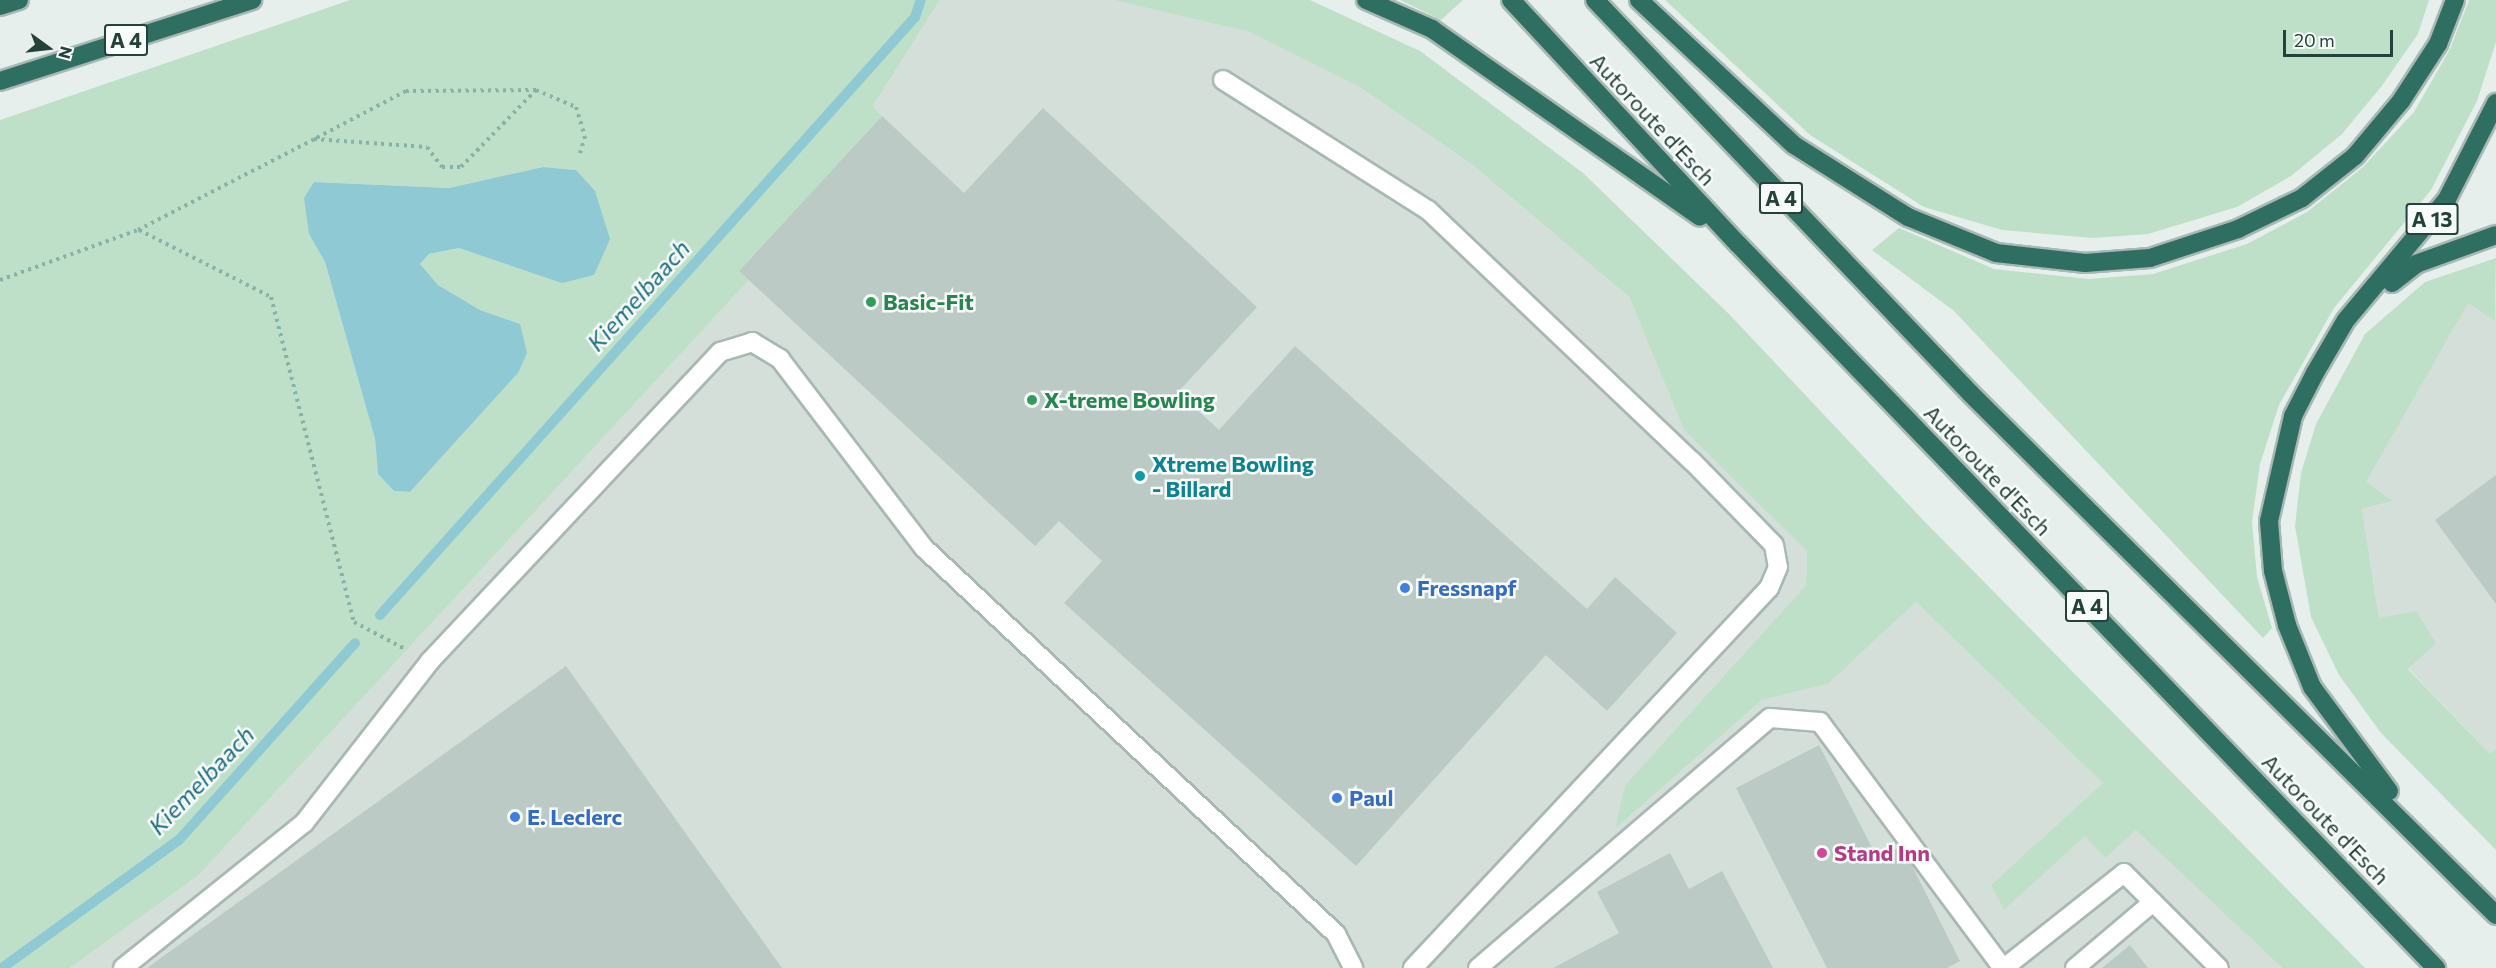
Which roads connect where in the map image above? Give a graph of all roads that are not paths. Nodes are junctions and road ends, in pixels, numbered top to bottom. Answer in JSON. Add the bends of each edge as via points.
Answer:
{"nodes":[{"id":1,"x":19,"y":0,"type":"edge"},
{"id":2,"x":213,"y":0,"type":"edge"},
{"id":3,"x":252,"y":0,"type":"edge"},
{"id":4,"x":1366,"y":0,"type":"edge"},
{"id":5,"x":1511,"y":0,"type":"edge"},
{"id":6,"x":1595,"y":0,"type":"edge"},
{"id":7,"x":1639,"y":0,"type":"edge"},
{"id":8,"x":2455,"y":0,"type":"edge"},
{"id":9,"x":0,"y":6,"type":"edge"},
{"id":10,"x":0,"y":79,"type":"edge"},
{"id":11,"x":1223,"y":80,"type":"dead end"},
{"id":12,"x":2496,"y":104,"type":"edge"},
{"id":13,"x":2496,"y":235,"type":"edge"},
{"id":14,"x":1738,"y":244,"type":"junction"},
{"id":15,"x":2346,"y":320,"type":"junction"},
{"id":16,"x":2420,"y":834,"type":"junction"},
{"id":17,"x":2153,"y":902,"type":"junction"},
{"id":18,"x":2496,"y":915,"type":"edge"},
{"id":19,"x":123,"y":968,"type":"edge"},
{"id":20,"x":1353,"y":968,"type":"edge"},
{"id":21,"x":1413,"y":968,"type":"edge"},
{"id":22,"x":1478,"y":968,"type":"edge"},
{"id":23,"x":2003,"y":968,"type":"edge"},
{"id":24,"x":2075,"y":968,"type":"edge"},
{"id":25,"x":2219,"y":968,"type":"edge"},
{"id":26,"x":2436,"y":968,"type":"edge"}],
"edges":[{"from":1,"to":9,"type":"highway"},
{"from":2,"to":10,"type":"highway","number":"A 4"},
{"from":3,"to":10,"type":"highway","number":"A 4"},
{"from":4,"to":14,"type":"highway","number":"A 4","via":[[1432,29]]},
{"from":5,"to":14,"type":"highway","name":"Autoroute d'Esch","number":"A 4"},
{"from":6,"to":16,"type":"highway","name":"Autoroute d'Esch","number":"A 4","via":[[1970,393]]},
{"from":7,"to":8,"type":"highway","number":"A 4","via":[[1794,145],[1908,217],[1996,253],[2085,263],[2150,258],[2238,229],[2302,198],[2355,156],[2401,101],[2438,44]]},
{"from":11,"to":21,"type":"lane","via":[[1428,210],[1692,461],[1774,545],[1778,567],[1769,588]]},
{"from":12,"to":15,"type":"highway","number":"A 13","via":[[2447,198],[2407,253]]},
{"from":13,"to":15,"type":"highway","number":"A 4","via":[[2416,264]]},
{"from":14,"to":26,"type":"highway","name":"Autoroute d'Esch","number":"A 4"},
{"from":15,"to":16,"type":"highway","number":"A 4","via":[[2293,416],[2278,464],[2269,521],[2273,571],[2312,687]]},
{"from":16,"to":18,"type":"highway","name":"Autoroute d'Esch","number":"A 4"},
{"from":17,"to":23,"type":"lane","via":[[2124,873]]},
{"from":17,"to":24,"type":"lane"},
{"from":17,"to":25,"type":"lane"},
{"from":19,"to":20,"type":"lane","via":[[304,823],[385,712],[430,662],[720,352],[752,342],[780,360],[924,548],[1336,934]]},
{"from":22,"to":23,"type":"lane","via":[[1770,718],[1820,722]]}]}
